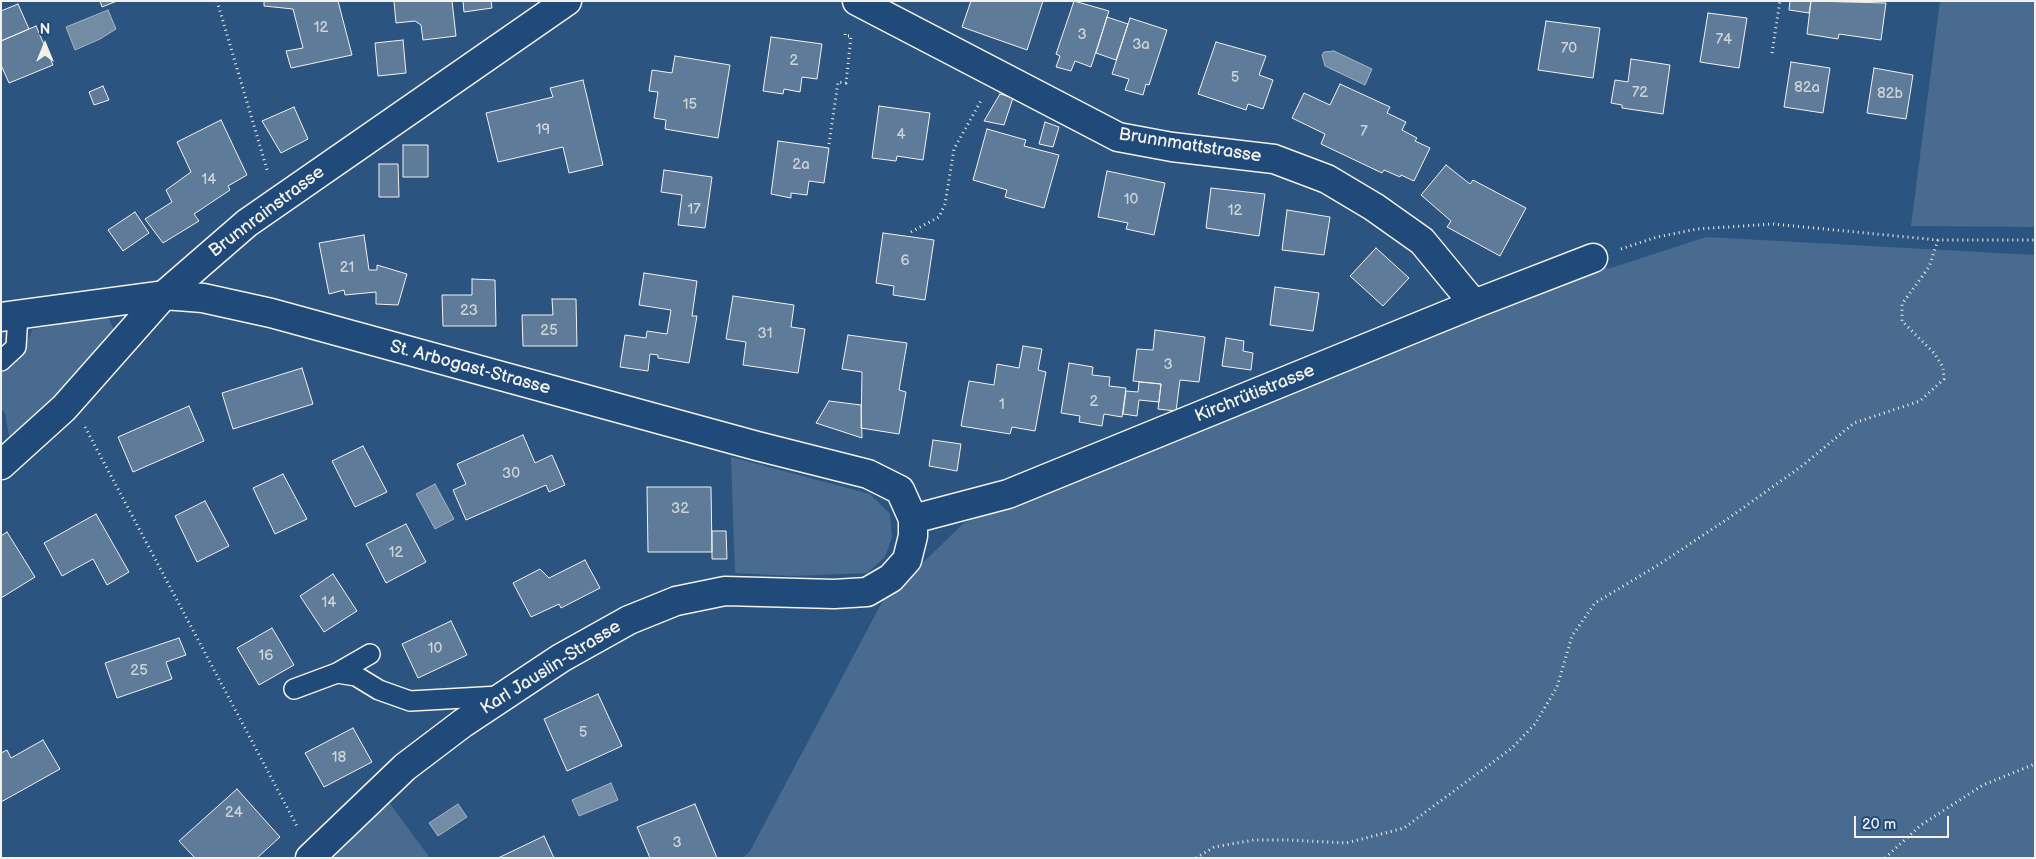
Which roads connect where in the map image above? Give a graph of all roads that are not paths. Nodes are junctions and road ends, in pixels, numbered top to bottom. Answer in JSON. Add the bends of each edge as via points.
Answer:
{"nodes":[{"id":1,"x":567,"y":1,"type":"edge"},
{"id":2,"x":857,"y":1,"type":"edge"},
{"id":3,"x":1592,"y":258,"type":"road end"},
{"id":4,"x":164,"y":295,"type":"junction"},
{"id":5,"x":1474,"y":304,"type":"junction"},
{"id":6,"x":10,"y":316,"type":"edge"},
{"id":7,"x":1,"y":361,"type":"edge"},
{"id":8,"x":1,"y":465,"type":"edge"},
{"id":9,"x":914,"y":519,"type":"junction"},
{"id":10,"x":370,"y":654,"type":"dead end"},
{"id":11,"x":337,"y":673,"type":"junction"},
{"id":12,"x":294,"y":688,"type":"dead end"},
{"id":13,"x":503,"y":696,"type":"junction"},
{"id":14,"x":311,"y":857,"type":"edge"}],
"edges":[{"from":1,"to":4,"type":"street","name":"Brunnrainstrasse","via":[[247,222]]},
{"from":2,"to":5,"type":"street","name":"Brunnmattstrasse","via":[[1118,137],[1274,159],[1328,179],[1422,240]]},
{"from":3,"to":5,"type":"street","name":"Kirchrütistrasse"},
{"from":4,"to":6,"type":"street","name":"St. Arbogast-Strasse"},
{"from":4,"to":8,"type":"street","name":"Brunnrainstrasse","via":[[71,400]]},
{"from":4,"to":9,"type":"street","name":"St. Arbogast-Strasse","via":[[204,298],[271,313],[868,474],[900,490]]},
{"from":5,"to":9,"type":"street","name":"Kirchrütistrasse","via":[[1008,494]]},
{"from":6,"to":7,"type":"lane","via":[[16,347]]},
{"from":9,"to":13,"type":"street","name":"Karl Jauslin-Strasse","via":[[914,536],[907,560],[891,578],[867,592],[724,591],[676,601],[629,620],[561,658]]},
{"from":10,"to":11,"type":"lane"},
{"from":11,"to":12,"type":"lane"},
{"from":11,"to":13,"type":"lane","via":[[356,676],[379,690],[410,701]]},
{"from":13,"to":14,"type":"street","name":"Karl Jauslin-Strasse","via":[[405,767]]}]}
